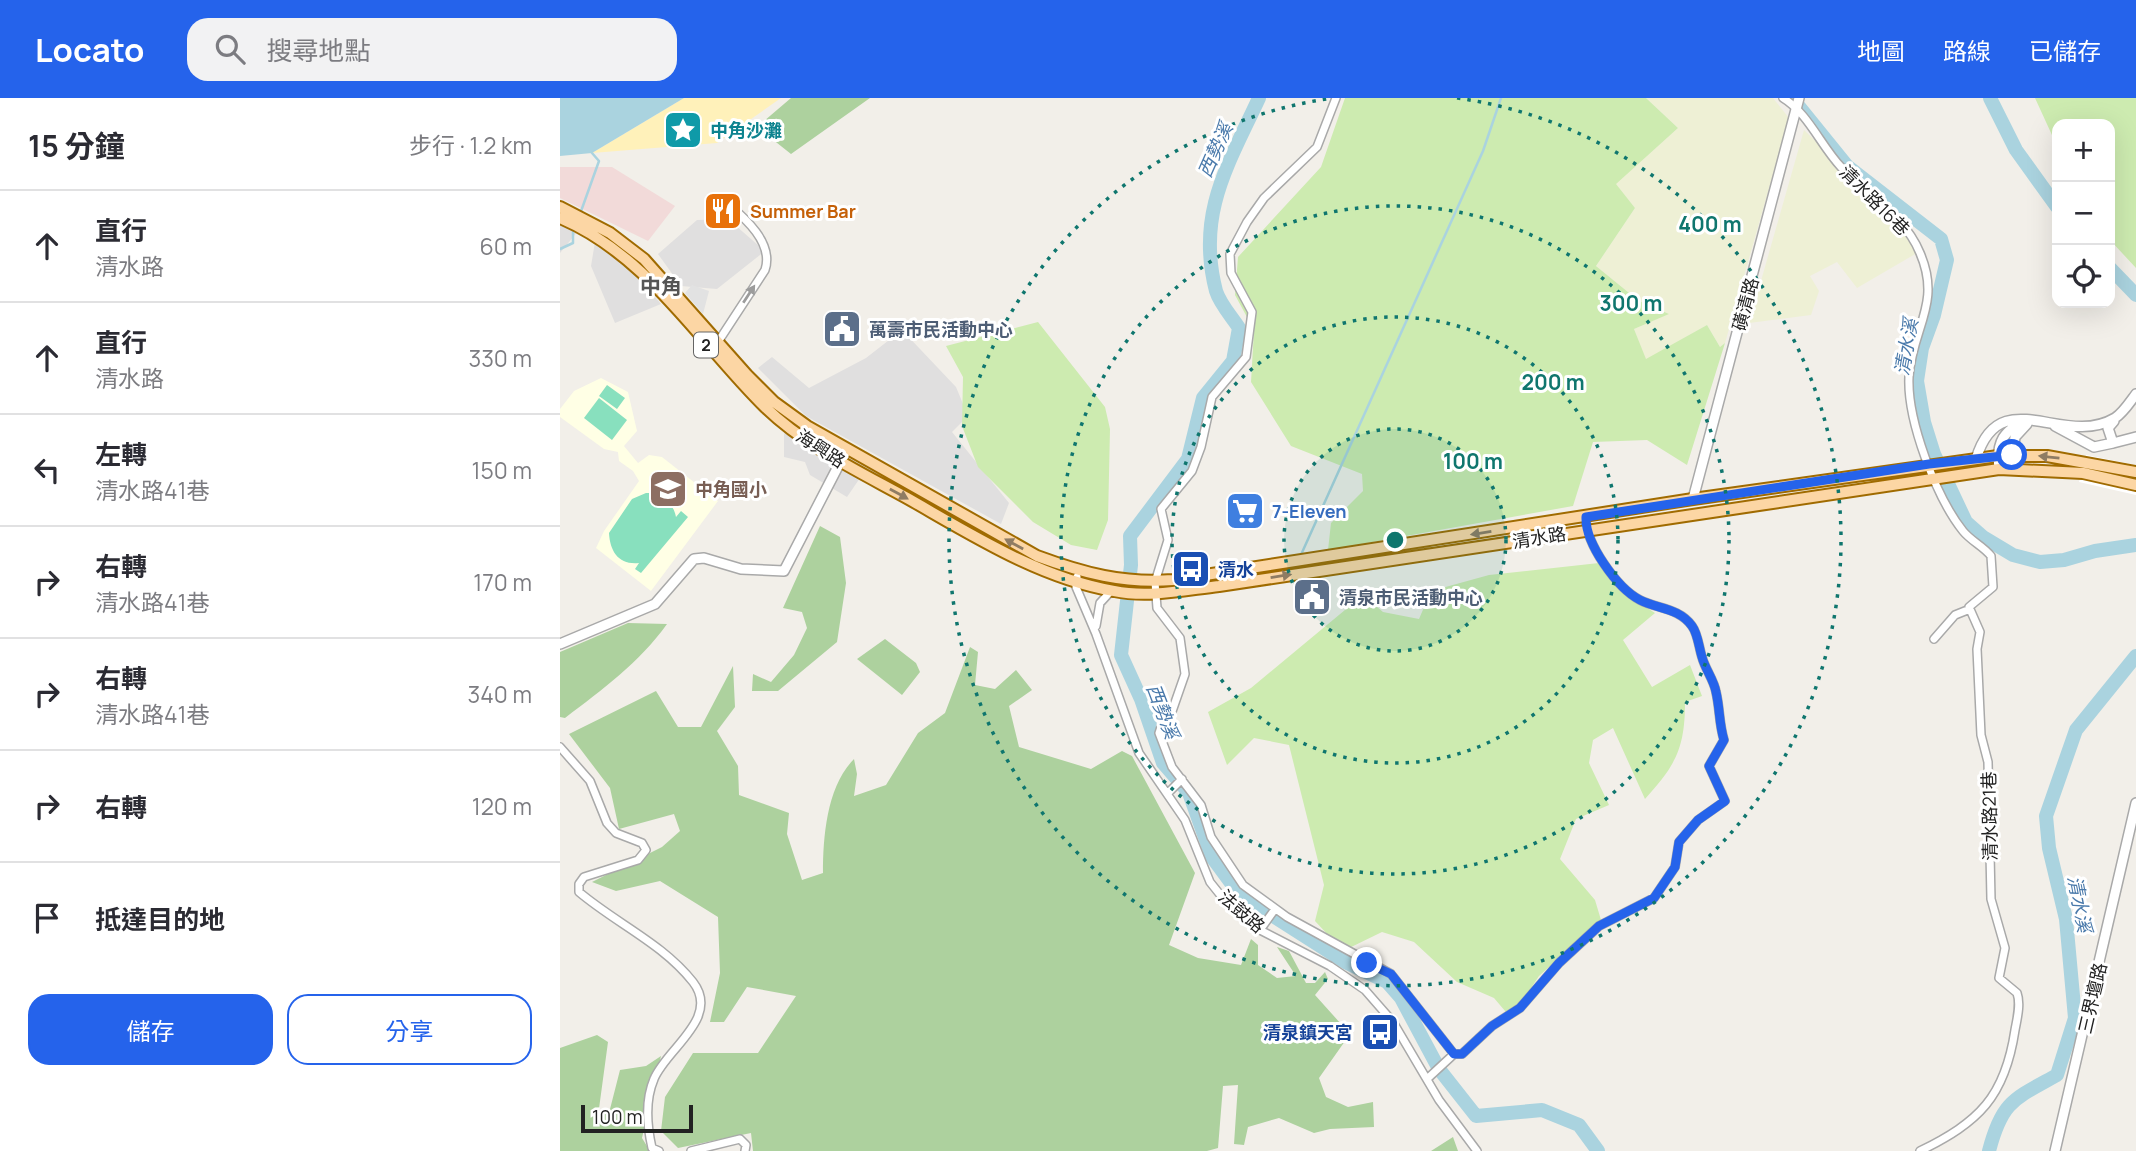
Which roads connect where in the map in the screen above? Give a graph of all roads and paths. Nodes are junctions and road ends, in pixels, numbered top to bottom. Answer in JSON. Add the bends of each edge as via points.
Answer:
{"nodes":[{"id":1,"x":1336,"y":98,"type":"edge"},
{"id":2,"x":1783,"y":98,"type":"edge"},
{"id":3,"x":1799,"y":98,"type":"edge"},
{"id":4,"x":1796,"y":109,"type":"junction"},
{"id":5,"x":726,"y":202,"type":"dead end"},
{"id":6,"x":560,"y":207,"type":"edge"},
{"id":7,"x":560,"y":218,"type":"edge"},
{"id":8,"x":576,"y":220,"type":"junction"},
{"id":9,"x":715,"y":347,"type":"junction"},
{"id":10,"x":2136,"y":394,"type":"edge"},
{"id":11,"x":2118,"y":417,"type":"junction"},
{"id":12,"x":2031,"y":421,"type":"junction"},
{"id":13,"x":2055,"y":426,"type":"junction"},
{"id":14,"x":2136,"y":437,"type":"edge"},
{"id":15,"x":2113,"y":443,"type":"junction"},
{"id":16,"x":2012,"y":455,"type":"junction"},
{"id":17,"x":843,"y":456,"type":"junction"},
{"id":18,"x":1998,"y":456,"type":"junction"},
{"id":19,"x":1976,"y":458,"type":"junction"},
{"id":20,"x":1932,"y":464,"type":"junction"},
{"id":21,"x":2084,"y":467,"type":"junction"},
{"id":22,"x":2005,"y":469,"type":"junction"},
{"id":23,"x":2136,"y":472,"type":"edge"},
{"id":24,"x":1935,"y":477,"type":"junction"},
{"id":25,"x":2136,"y":485,"type":"edge"},
{"id":26,"x":1693,"y":499,"type":"junction"},
{"id":27,"x":1694,"y":513,"type":"junction"},
{"id":28,"x":1586,"y":517,"type":"junction"},
{"id":29,"x":1585,"y":530,"type":"junction"},
{"id":30,"x":1076,"y":570,"type":"junction"},
{"id":31,"x":1155,"y":582,"type":"junction"},
{"id":32,"x":1077,"y":583,"type":"junction"},
{"id":33,"x":1116,"y":588,"type":"junction"},
{"id":34,"x":1155,"y":594,"type":"junction"},
{"id":35,"x":1969,"y":609,"type":"junction"},
{"id":36,"x":1097,"y":634,"type":"junction"},
{"id":37,"x":1934,"y":639,"type":"dead end"},
{"id":38,"x":560,"y":644,"type":"edge"},
{"id":39,"x":560,"y":747,"type":"edge"},
{"id":40,"x":1182,"y":779,"type":"junction"},
{"id":41,"x":1168,"y":793,"type":"junction"},
{"id":42,"x":2136,"y":803,"type":"edge"},
{"id":43,"x":1275,"y":909,"type":"junction"},
{"id":44,"x":1260,"y":930,"type":"junction"},
{"id":45,"x":1454,"y":1054,"type":"junction"},
{"id":46,"x":1427,"y":1079,"type":"junction"},
{"id":47,"x":659,"y":1151,"type":"edge"},
{"id":48,"x":691,"y":1151,"type":"edge"},
{"id":49,"x":745,"y":1151,"type":"edge"},
{"id":50,"x":1477,"y":1151,"type":"edge"},
{"id":51,"x":1920,"y":1151,"type":"edge"},
{"id":52,"x":2054,"y":1151,"type":"edge"}],
"edges":[{"from":1,"to":31,"type":"street","via":[[1317,147],[1264,198],[1230,254],[1231,273],[1252,312],[1246,358],[1212,397],[1192,471],[1162,504],[1168,540]]},
{"from":2,"to":4,"type":"street","name":"清水路16巷"},
{"from":3,"to":4,"type":"street","name":"磺清路"},
{"from":4,"to":20,"type":"street","name":"清水路16巷","via":[[1840,166],[1900,222],[1921,256],[1930,298],[1913,354],[1910,394]]},
{"from":4,"to":26,"type":"street","name":"磺清路"},
{"from":9,"to":5,"type":"street","one_way":true,"via":[[769,259],[765,244]]},
{"from":6,"to":8,"type":"main road","name":"海興路","number":"2"},
{"from":7,"to":8,"type":"main road","name":"海興路","number":"2"},
{"from":8,"to":9,"type":"main road","name":"海興路","number":"2","via":[[644,258]]},
{"from":9,"to":17,"type":"main road","name":"海興路","number":"2","via":[[774,402]]},
{"from":10,"to":11,"type":"street"},
{"from":11,"to":13,"type":"street","via":[[2091,425]]},
{"from":11,"to":15,"type":"street","via":[[2108,428]]},
{"from":12,"to":13,"type":"street"},
{"from":12,"to":16,"type":"street","via":[[2015,437]]},
{"from":12,"to":18,"type":"street","via":[[2008,429],[1999,442]]},
{"from":12,"to":19,"type":"street","via":[[2020,417],[1998,424],[1984,438]]},
{"from":13,"to":15,"type":"street","via":[[2094,447]]},
{"from":14,"to":15,"type":"street"},
{"from":16,"to":18,"type":"main road","number":"2"},
{"from":21,"to":16,"type":"main road","number":"2","one_way":true},
{"from":16,"to":22,"type":"street"},
{"from":30,"to":17,"type":"main road","name":"海興路","number":"2","one_way":true,"via":[[1037,556]]},
{"from":17,"to":32,"type":"main road","name":"海興路","number":"2","one_way":true,"via":[[1033,566]]},
{"from":17,"to":38,"type":"street","via":[[784,571],[741,569],[694,559],[655,604]]},
{"from":18,"to":19,"type":"main road","number":"2"},
{"from":18,"to":22,"type":"street"},
{"from":19,"to":20,"type":"main road","number":"2"},
{"from":20,"to":24,"type":"street"},
{"from":20,"to":26,"type":"main road","name":"清水路","number":"2"},
{"from":21,"to":22,"type":"main road","number":"2"},
{"from":21,"to":23,"type":"main road","number":"2"},
{"from":21,"to":25,"type":"main road","number":"2"},
{"from":22,"to":24,"type":"main road","number":"2"},
{"from":24,"to":27,"type":"main road","name":"清水路","number":"2"},
{"from":24,"to":35,"type":"street","via":[[1965,534],[1991,556],[1993,587]]},
{"from":26,"to":27,"type":"street"},
{"from":26,"to":28,"type":"main road","name":"清水路","number":"2"},
{"from":27,"to":29,"type":"main road","name":"清水路","number":"2"},
{"from":28,"to":29,"type":"street"},
{"from":28,"to":31,"type":"main road","name":"清水路","number":"2","one_way":true},
{"from":34,"to":29,"type":"main road","name":"清水路","number":"2","one_way":true},
{"from":29,"to":45,"type":"street","via":[[1593,549],[1630,592],[1645,602],[1669,608],[1695,629],[1717,693],[1724,740],[1709,766],[1725,801],[1698,820],[1679,842],[1675,867],[1654,898],[1599,926],[1520,1008],[1462,1054]]},
{"from":30,"to":32,"type":"street","name":"法鼓路"},
{"from":30,"to":33,"type":"main road","name":"海興路","number":"2"},
{"from":31,"to":33,"type":"main road","name":"清水路","number":"2"},
{"from":31,"to":34,"type":"street"},
{"from":32,"to":33,"type":"main road","name":"海興路","number":"2"},
{"from":32,"to":36,"type":"street","name":"法鼓路"},
{"from":33,"to":34,"type":"main road","name":"清水路","number":"2"},
{"from":33,"to":36,"type":"street","via":[[1100,603]]},
{"from":34,"to":40,"type":"street","via":[[1157,608],[1180,638],[1184,654],[1185,674],[1170,718],[1159,733],[1172,767]]},
{"from":35,"to":37,"type":"street","via":[[1955,615]]},
{"from":35,"to":51,"type":"street","name":"清水路21巷","via":[[1980,632],[1977,649],[1981,736],[1988,762],[1991,899],[2005,948],[2000,978],[2019,998],[2008,1066],[1979,1115]]},
{"from":36,"to":41,"type":"street","name":"法鼓路","via":[[1139,753]]},
{"from":39,"to":47,"type":"street","via":[[590,781],[607,823],[646,850],[638,860],[584,877],[579,892],[648,938],[700,993],[697,1020],[654,1079],[646,1121],[653,1148]]},
{"from":40,"to":41,"type":"street"},
{"from":40,"to":43,"type":"street","via":[[1201,805],[1221,854],[1242,885]]},
{"from":41,"to":44,"type":"street","name":"法鼓路","via":[[1185,820],[1210,882]]},
{"from":42,"to":52,"type":"street","name":"三界壇路"},
{"from":43,"to":44,"type":"street"},
{"from":43,"to":45,"type":"street","via":[[1391,974]]},
{"from":44,"to":46,"type":"street","name":"法鼓路","via":[[1365,990],[1393,1022]]},
{"from":45,"to":46,"type":"street"},
{"from":46,"to":50,"type":"street","name":"法鼓路"},
{"from":48,"to":49,"type":"street","via":[[740,1139]]}]}
